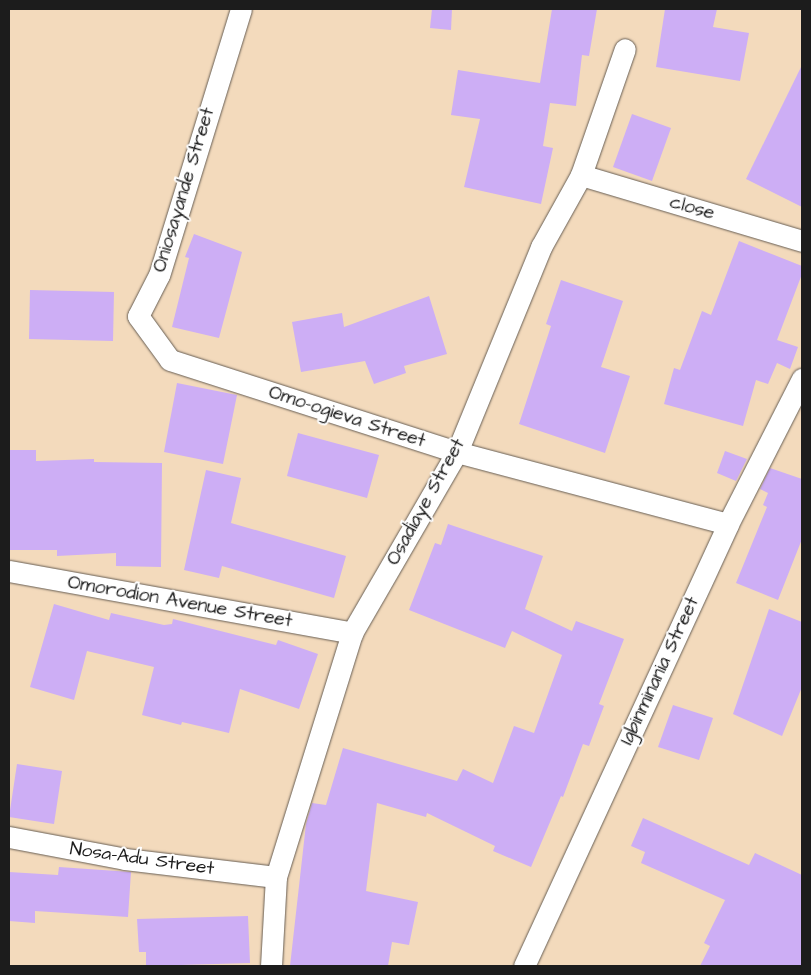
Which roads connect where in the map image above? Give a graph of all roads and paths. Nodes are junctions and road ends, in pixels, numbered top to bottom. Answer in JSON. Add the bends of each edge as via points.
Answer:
{"nodes":[{"id":1,"x":241,"y":9,"type":"edge"},
{"id":2,"x":625,"y":49,"type":"dead end"},
{"id":3,"x":581,"y":175,"type":"junction"},
{"id":4,"x":802,"y":241,"type":"edge"},
{"id":5,"x":170,"y":360,"type":"joint"},
{"id":6,"x":802,"y":379,"type":"edge"},
{"id":7,"x":457,"y":452,"type":"junction"},
{"id":8,"x":728,"y":524,"type":"junction"},
{"id":9,"x":9,"y":571,"type":"edge"},
{"id":10,"x":352,"y":632,"type":"junction"},
{"id":11,"x":9,"y":837,"type":"edge"},
{"id":12,"x":276,"y":877,"type":"junction"},
{"id":13,"x":271,"y":966,"type":"edge"},
{"id":14,"x":524,"y":966,"type":"edge"}],
"edges":[{"from":1,"to":5,"type":"street","name":"Oniosayande Street","via":[[158,275],[138,316]]},
{"from":2,"to":3,"type":"street","name":"Osadiaye Street"},
{"from":3,"to":4,"type":"street","name":"close"},
{"from":3,"to":7,"type":"street","name":"Osadiaye Street","via":[[541,247]]},
{"from":5,"to":7,"type":"street","name":"Omo-ogieva Street"},
{"from":6,"to":8,"type":"street","name":"Igbinminania Street"},
{"from":7,"to":8,"type":"street","name":"Omo-ogieva Street"},
{"from":7,"to":10,"type":"street","name":"Osadiaye Street"},
{"from":8,"to":14,"type":"street","name":"Igbinminania Street"},
{"from":9,"to":10,"type":"street","name":"Omorodion Avenue Street"},
{"from":10,"to":12,"type":"street","name":"Osadiaye Street"},
{"from":11,"to":12,"type":"street","name":"Nosa-Adu Street","via":[[125,859]]},
{"from":12,"to":13,"type":"street","name":"Osadiaye Street"}]}
